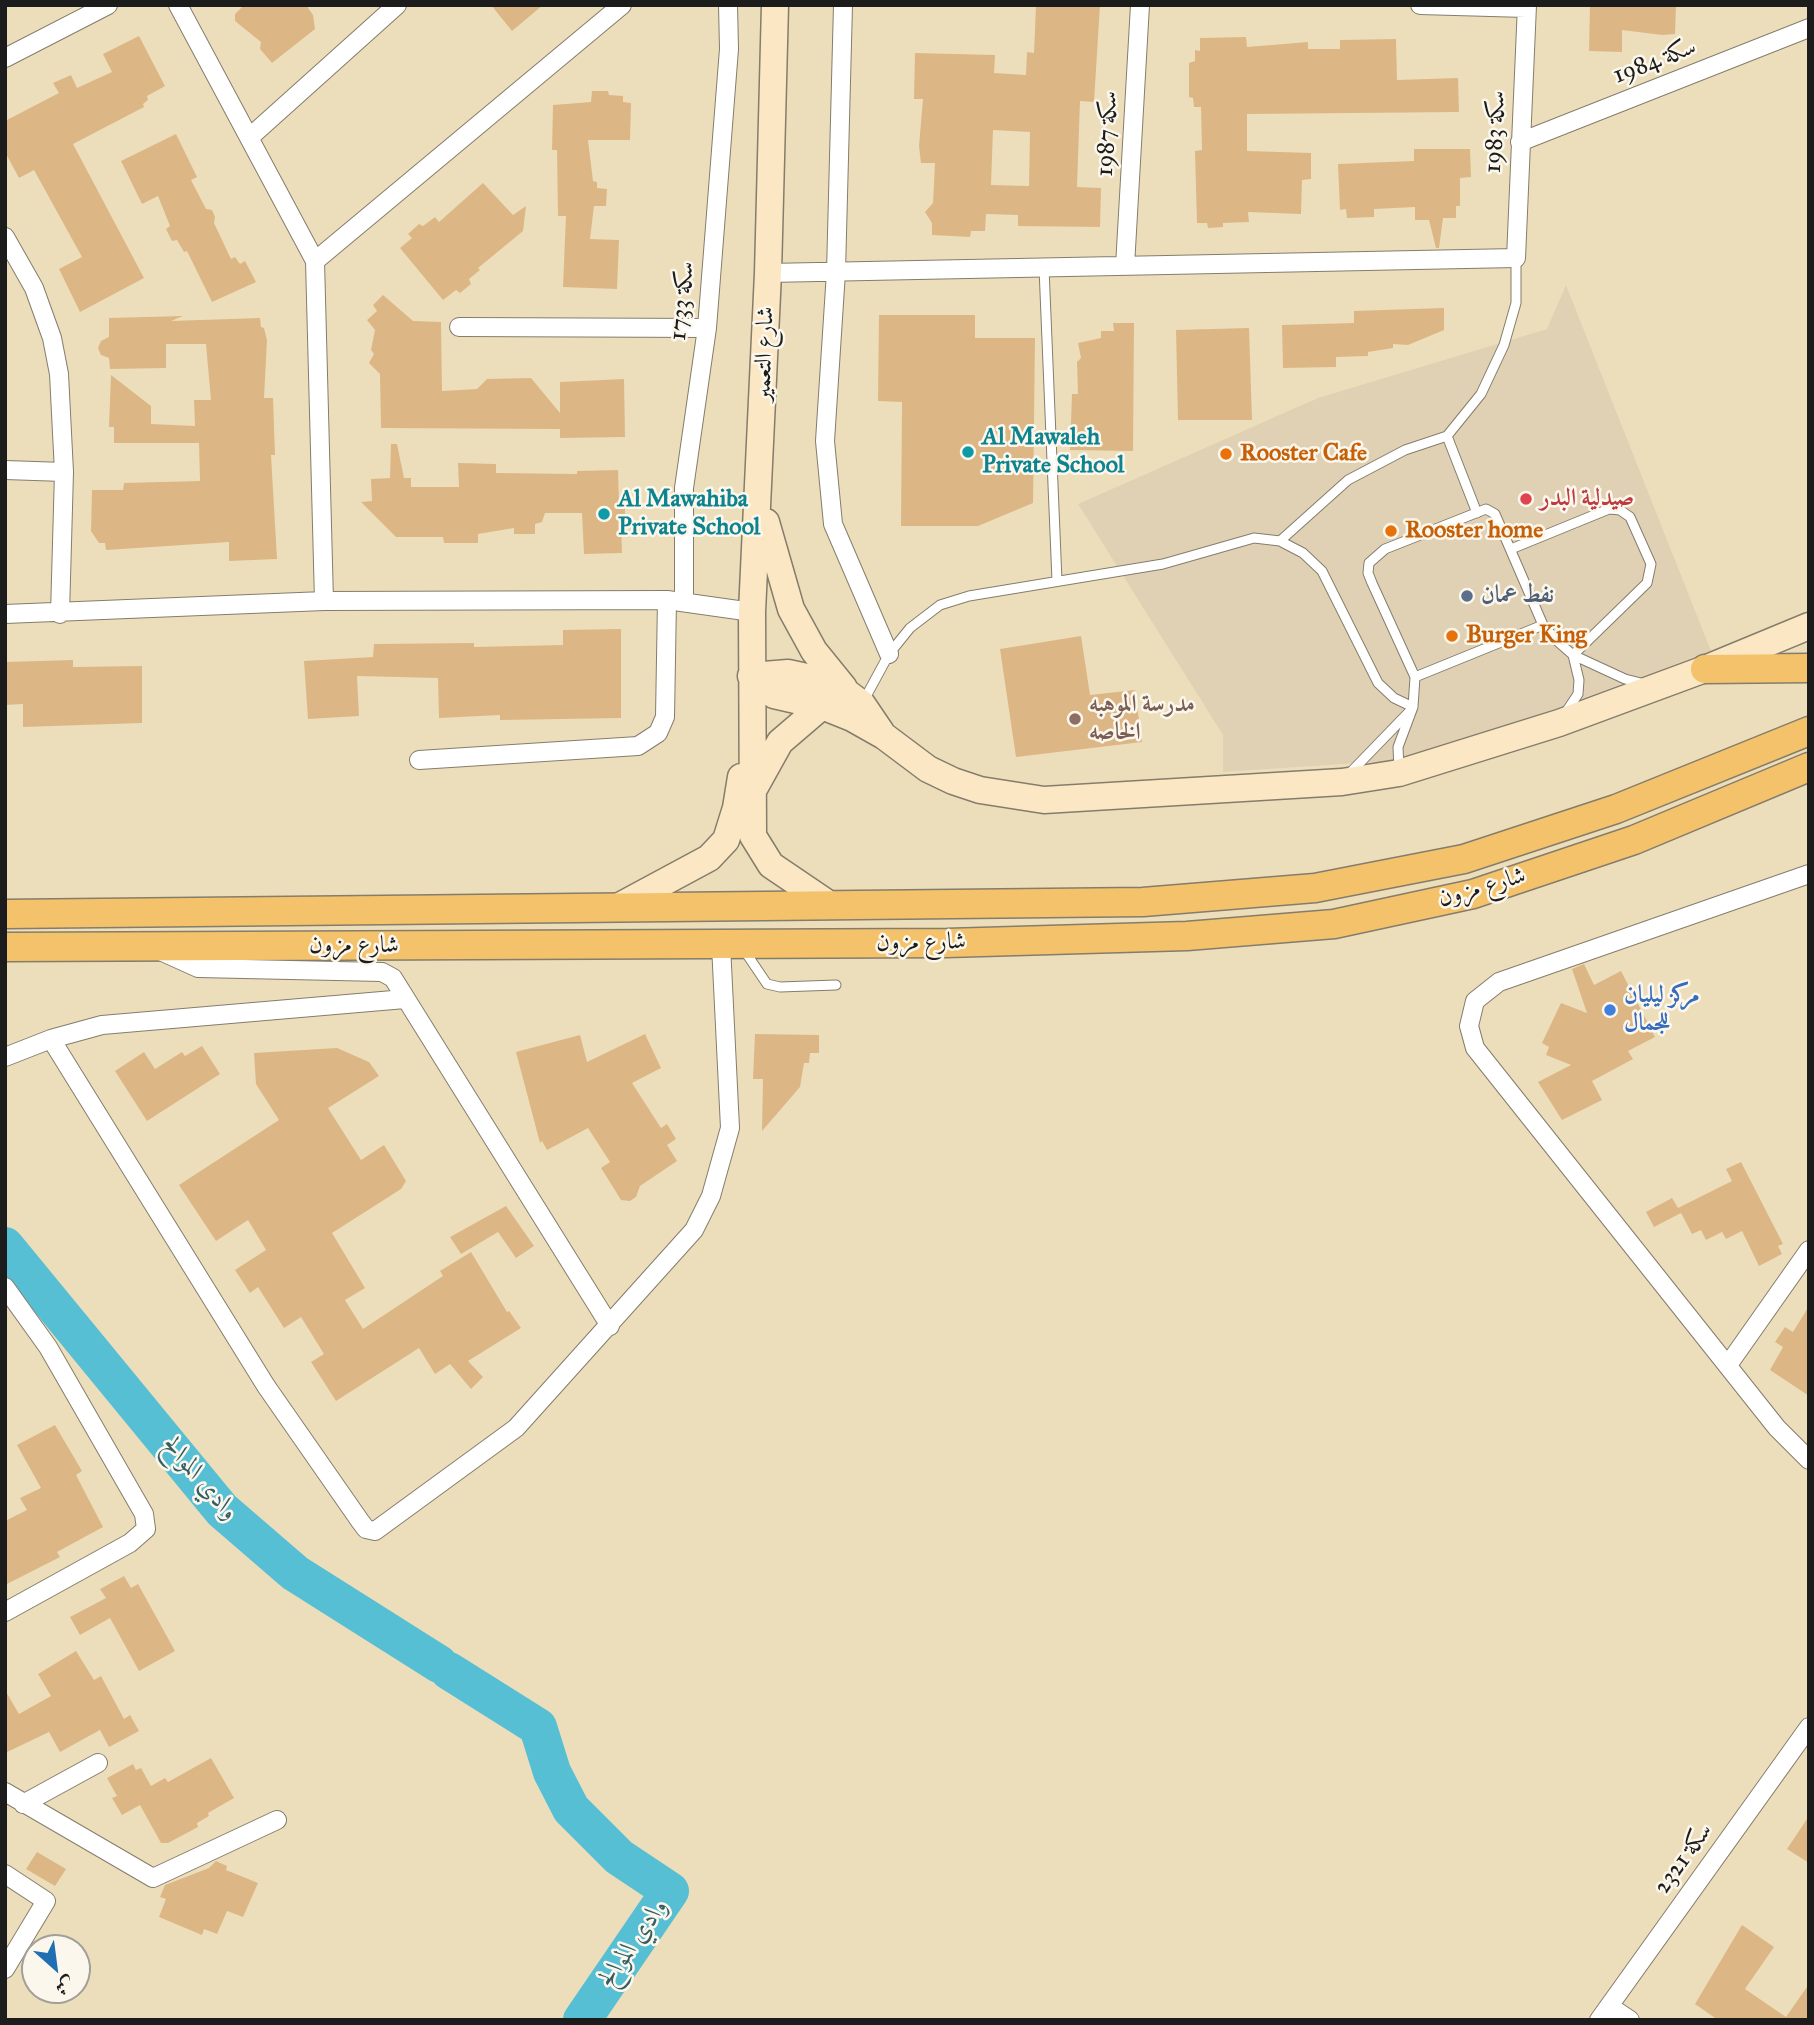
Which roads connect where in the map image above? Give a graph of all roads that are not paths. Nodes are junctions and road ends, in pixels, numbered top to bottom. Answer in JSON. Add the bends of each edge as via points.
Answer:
{"nodes":[{"id":1,"x":108,"y":5,"type":"edge"},
{"id":2,"x":178,"y":5,"type":"edge"},
{"id":3,"x":397,"y":5,"type":"edge"},
{"id":4,"x":622,"y":5,"type":"edge"},
{"id":5,"x":727,"y":5,"type":"edge"},
{"id":6,"x":775,"y":5,"type":"edge"},
{"id":7,"x":843,"y":5,"type":"edge"},
{"id":8,"x":1140,"y":5,"type":"edge"},
{"id":9,"x":1420,"y":5,"type":"edge"},
{"id":10,"x":1527,"y":7,"type":"edge"},
{"id":11,"x":1809,"y":28,"type":"edge"},
{"id":12,"x":5,"y":58,"type":"edge"},
{"id":13,"x":250,"y":137,"type":"junction"},
{"id":14,"x":1520,"y":142,"type":"junction"},
{"id":15,"x":5,"y":237,"type":"edge"},
{"id":16,"x":1516,"y":258,"type":"junction"},
{"id":17,"x":316,"y":261,"type":"junction"},
{"id":18,"x":1125,"y":266,"type":"junction"},
{"id":19,"x":1044,"y":268,"type":"junction"},
{"id":20,"x":836,"y":272,"type":"junction"},
{"id":21,"x":768,"y":273,"type":"junction"},
{"id":22,"x":459,"y":327,"type":"dead end"},
{"id":23,"x":706,"y":328,"type":"junction"},
{"id":24,"x":1447,"y":436,"type":"junction"},
{"id":25,"x":5,"y":470,"type":"edge"},
{"id":26,"x":64,"y":472,"type":"junction"},
{"id":27,"x":759,"y":493,"type":"junction"},
{"id":28,"x":1477,"y":513,"type":"junction"},
{"id":29,"x":1280,"y":541,"type":"junction"},
{"id":30,"x":1511,"y":549,"type":"junction"},
{"id":31,"x":1057,"y":581,"type":"junction"},
{"id":32,"x":675,"y":600,"type":"junction"},
{"id":33,"x":324,"y":601,"type":"junction"},
{"id":34,"x":752,"y":612,"type":"junction"},
{"id":35,"x":5,"y":614,"type":"edge"},
{"id":36,"x":60,"y":614,"type":"junction"},
{"id":37,"x":1544,"y":625,"type":"junction"},
{"id":38,"x":1809,"y":626,"type":"edge"},
{"id":39,"x":889,"y":653,"type":"junction"},
{"id":40,"x":1573,"y":655,"type":"junction"},
{"id":41,"x":1809,"y":668,"type":"edge"},
{"id":42,"x":1704,"y":669,"type":"junction"},
{"id":43,"x":751,"y":676,"type":"junction"},
{"id":44,"x":1415,"y":677,"type":"junction"},
{"id":45,"x":1654,"y":686,"type":"junction"},
{"id":46,"x":853,"y":696,"type":"junction"},
{"id":47,"x":751,"y":703,"type":"junction"},
{"id":48,"x":822,"y":705,"type":"junction"},
{"id":49,"x":1413,"y":707,"type":"junction"},
{"id":50,"x":1559,"y":723,"type":"junction"},
{"id":51,"x":1809,"y":731,"type":"edge"},
{"id":52,"x":884,"y":736,"type":"junction"},
{"id":53,"x":419,"y":760,"type":"dead end"},
{"id":54,"x":1809,"y":767,"type":"edge"},
{"id":55,"x":1399,"y":773,"type":"junction"},
{"id":56,"x":1342,"y":782,"type":"junction"},
{"id":57,"x":753,"y":791,"type":"junction"},
{"id":58,"x":1809,"y":874,"type":"edge"},
{"id":59,"x":830,"y":905,"type":"junction"},
{"id":60,"x":616,"y":908,"type":"junction"},
{"id":61,"x":5,"y":914,"type":"edge"},
{"id":62,"x":730,"y":945,"type":"junction"},
{"id":63,"x":148,"y":946,"type":"junction"},
{"id":64,"x":5,"y":947,"type":"edge"},
{"id":65,"x":836,"y":985,"type":"dead end"},
{"id":66,"x":405,"y":999,"type":"junction"},
{"id":67,"x":51,"y":1039,"type":"junction"},
{"id":68,"x":5,"y":1058,"type":"edge"},
{"id":69,"x":1809,"y":1250,"type":"edge"},
{"id":70,"x":5,"y":1287,"type":"edge"},
{"id":71,"x":610,"y":1326,"type":"junction"},
{"id":72,"x":1727,"y":1365,"type":"junction"},
{"id":73,"x":1809,"y":1460,"type":"edge"},
{"id":74,"x":5,"y":1612,"type":"edge"},
{"id":75,"x":1809,"y":1727,"type":"edge"},
{"id":76,"x":98,"y":1763,"type":"dead end"},
{"id":77,"x":5,"y":1793,"type":"edge"},
{"id":78,"x":23,"y":1804,"type":"junction"},
{"id":79,"x":277,"y":1821,"type":"dead end"},
{"id":80,"x":5,"y":1874,"type":"edge"},
{"id":81,"x":5,"y":1969,"type":"edge"},
{"id":82,"x":1604,"y":2013,"type":"edge"},
{"id":83,"x":1630,"y":2020,"type":"edge"}],
"edges":[{"from":1,"to":12,"type":"street"},
{"from":2,"to":13,"type":"street"},
{"from":3,"to":13,"type":"street"},
{"from":4,"to":17,"type":"street"},
{"from":5,"to":23,"type":"street","name":"سكة 1733","via":[[729,49]]},
{"from":6,"to":21,"type":"main road","name":"شارع التعمير"},
{"from":7,"to":20,"type":"street"},
{"from":8,"to":18,"type":"street","name":"سكة 1987"},
{"from":9,"to":10,"type":"street","name":"سكة 1983"},
{"from":10,"to":14,"type":"street","name":"سكة 1983"},
{"from":11,"to":14,"type":"street","name":"سكة 1984"},
{"from":13,"to":17,"type":"street"},
{"from":14,"to":16,"type":"street","name":"سكة 1983"},
{"from":15,"to":26,"type":"street","via":[[34,288],[52,338],[59,374]]},
{"from":16,"to":18,"type":"street"},
{"from":16,"to":24,"type":"lane","via":[[1516,303],[1504,345],[1481,394]]},
{"from":17,"to":33,"type":"street"},
{"from":18,"to":19,"type":"street"},
{"from":19,"to":20,"type":"street"},
{"from":19,"to":31,"type":"lane"},
{"from":20,"to":21,"type":"street"},
{"from":20,"to":39,"type":"street","via":[[825,441],[834,524]]},
{"from":21,"to":27,"type":"main road","name":"شارع التعمير"},
{"from":22,"to":23,"type":"street"},
{"from":23,"to":32,"type":"street","name":"سكة 1733","via":[[684,488]]},
{"from":24,"to":28,"type":"lane"},
{"from":24,"to":29,"type":"lane","via":[[1405,450],[1348,480]]},
{"from":25,"to":26,"type":"street"},
{"from":26,"to":36,"type":"street"},
{"from":27,"to":34,"type":"main road","name":"شارع التعمير"},
{"from":27,"to":46,"type":"main road","via":[[791,609],[814,651]]},
{"from":28,"to":30,"type":"lane","via":[[1486,509],[1495,514]]},
{"from":28,"to":44,"type":"lane","via":[[1385,550],[1369,563],[1372,583]]},
{"from":29,"to":31,"type":"lane","via":[[1254,538],[1163,564]]},
{"from":29,"to":49,"type":"lane","via":[[1303,553],[1322,571],[1378,683]]},
{"from":30,"to":37,"type":"lane"},
{"from":30,"to":40,"type":"lane","via":[[1609,509],[1630,517],[1651,564],[1647,583]]},
{"from":31,"to":39,"type":"lane","via":[[940,605],[910,628]]},
{"from":32,"to":33,"type":"street"},
{"from":32,"to":34,"type":"street"},
{"from":32,"to":53,"type":"street","name":"سكة 1733","via":[[665,718],[658,733],[638,746]]},
{"from":33,"to":36,"type":"street"},
{"from":34,"to":43,"type":"main road","name":"شارع التعمير"},
{"from":35,"to":36,"type":"street"},
{"from":37,"to":40,"type":"lane"},
{"from":37,"to":44,"type":"lane"},
{"from":38,"to":42,"type":"main road"},
{"from":39,"to":46,"type":"lane"},
{"from":40,"to":45,"type":"lane","via":[[1625,679]]},
{"from":40,"to":50,"type":"lane","via":[[1578,694]]},
{"from":41,"to":42,"type":"main road"},
{"from":42,"to":45,"type":"main road"},
{"from":43,"to":46,"type":"main road","via":[[807,675]]},
{"from":43,"to":47,"type":"main road","name":"شارع التعمير"},
{"from":43,"to":48,"type":"main road","via":[[774,695]]},
{"from":44,"to":49,"type":"lane"},
{"from":45,"to":50,"type":"main road"},
{"from":46,"to":52,"type":"main road"},
{"from":47,"to":57,"type":"main road","name":"شارع التعمير"},
{"from":47,"to":60,"type":"main road","name":"شارع التعمير","via":[[736,808],[726,841],[700,864]]},
{"from":48,"to":52,"type":"main road"},
{"from":48,"to":57,"type":"main road","via":[[780,742]]},
{"from":49,"to":55,"type":"lane","via":[[1398,747]]},
{"from":49,"to":56,"type":"lane"},
{"from":50,"to":55,"type":"main road"},
{"from":51,"to":59,"type":"main road","name":"شارع مزون","via":[[1616,808],[1464,859],[1315,888],[1143,902]]},
{"from":52,"to":56,"type":"main road","via":[[928,769],[953,781],[1044,800]]},
{"from":54,"to":62,"type":"main road","name":"شارع مزون","via":[[1634,840],[1473,894],[1334,924],[1187,936]]},
{"from":55,"to":56,"type":"main road"},
{"from":57,"to":59,"type":"main road","name":"شارع التعمير","via":[[753,836],[771,865]]},
{"from":58,"to":72,"type":"street","via":[[1499,982],[1475,1000],[1469,1026],[1475,1048]]},
{"from":59,"to":60,"type":"main road","name":"شارع مزون"},
{"from":60,"to":61,"type":"main road","name":"شارع مزون"},
{"from":62,"to":63,"type":"main road","name":"شارع مزون"},
{"from":62,"to":65,"type":"lane","via":[[767,984],[780,988]]},
{"from":62,"to":71,"type":"street","via":[[730,1128],[711,1196],[694,1230]]},
{"from":63,"to":64,"type":"main road","name":"شارع مزون"},
{"from":63,"to":66,"type":"street","via":[[198,968],[382,972],[393,978]]},
{"from":66,"to":67,"type":"street","via":[[102,1025]]},
{"from":66,"to":71,"type":"street"},
{"from":67,"to":68,"type":"street"},
{"from":67,"to":71,"type":"street","via":[[266,1386],[366,1529],[375,1531],[516,1428]]},
{"from":69,"to":72,"type":"street"},
{"from":70,"to":74,"type":"street","via":[[62,1371],[144,1514],[146,1529],[130,1543]]},
{"from":72,"to":73,"type":"street"},
{"from":75,"to":82,"type":"street","name":"سكة 2321"},
{"from":76,"to":78,"type":"street"},
{"from":77,"to":78,"type":"street"},
{"from":78,"to":79,"type":"street","via":[[153,1878]]},
{"from":80,"to":81,"type":"street","via":[[46,1901]]},
{"from":82,"to":83,"type":"street"}]}
